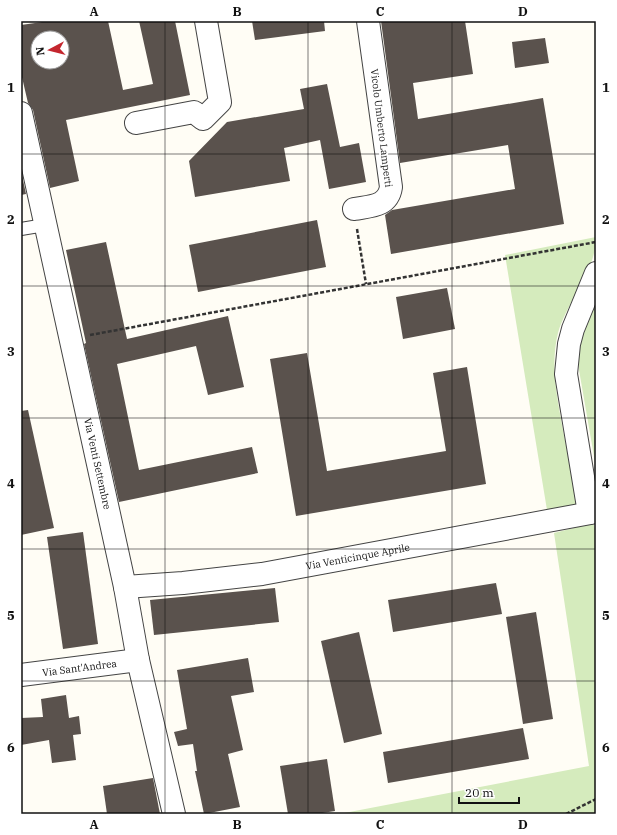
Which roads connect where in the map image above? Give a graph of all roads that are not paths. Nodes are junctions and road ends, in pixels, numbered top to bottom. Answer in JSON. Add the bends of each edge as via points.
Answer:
{"nodes":[{"id":1,"x":206,"y":21,"type":"edge"},
{"id":2,"x":368,"y":21,"type":"edge"},
{"id":3,"x":21,"y":113,"type":"edge"},
{"id":4,"x":136,"y":122,"type":"dead end"},
{"id":5,"x":354,"y":209,"type":"road end"},
{"id":6,"x":45,"y":225,"type":"junction"},
{"id":7,"x":21,"y":229,"type":"edge"},
{"id":8,"x":596,"y":272,"type":"edge"},
{"id":9,"x":593,"y":512,"type":"edge"},
{"id":10,"x":125,"y":587,"type":"junction"},
{"id":11,"x":138,"y":660,"type":"junction"},
{"id":12,"x":21,"y":675,"type":"edge"},
{"id":13,"x":174,"y":814,"type":"edge"}],
"edges":[{"from":1,"to":4,"type":"street","via":[[220,102],[203,119],[194,112]]},
{"from":2,"to":5,"type":"street","name":"Vicolo Umberto Lamperti","via":[[391,187],[383,202]]},
{"from":3,"to":6,"type":"street","name":"Via Venti Settembre"},
{"from":6,"to":7,"type":"lane"},
{"from":6,"to":10,"type":"street","name":"Via Venti Settembre"},
{"from":8,"to":9,"type":"street","name":"Via Venticinque Aprile","via":[[573,329],[566,374]]},
{"from":9,"to":10,"type":"street","name":"Via Venticinque Aprile","via":[[262,574]]},
{"from":10,"to":11,"type":"street","name":"Via Venti Settembre"},
{"from":11,"to":12,"type":"street","name":"Via Sant'Andrea"},
{"from":11,"to":13,"type":"street","name":"Via Venti Settembre"}]}
